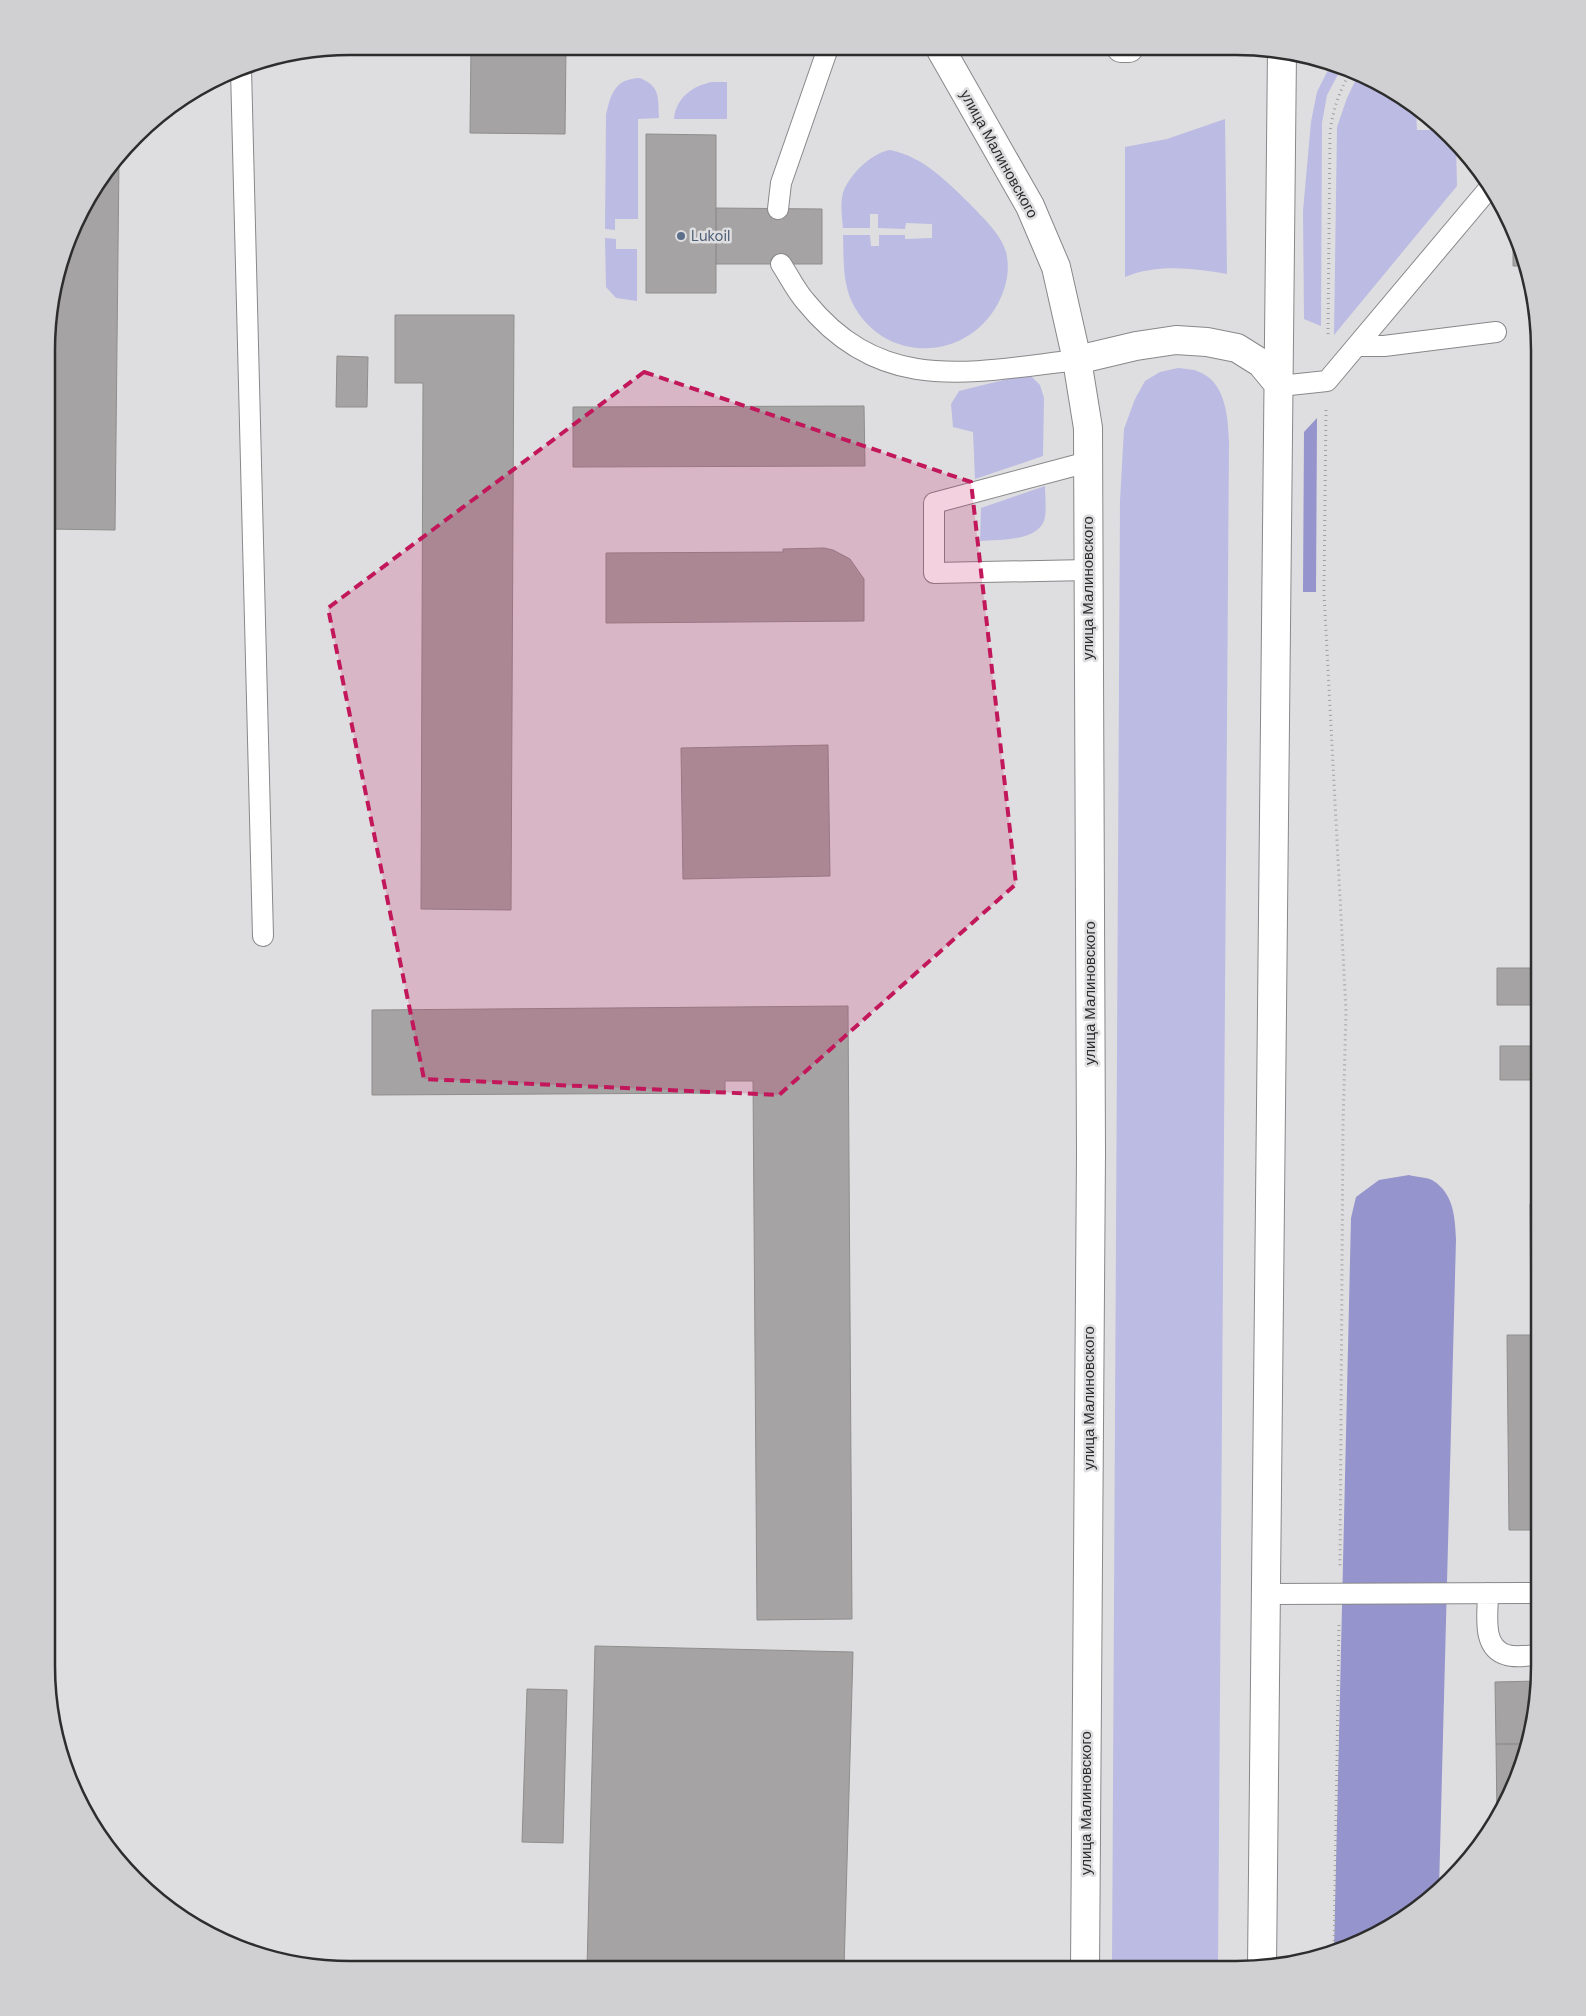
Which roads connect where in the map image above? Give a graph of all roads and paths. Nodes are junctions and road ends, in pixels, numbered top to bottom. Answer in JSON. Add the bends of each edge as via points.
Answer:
{"nodes":[{"id":1,"x":826,"y":55,"type":"edge"},
{"id":2,"x":944,"y":55,"type":"edge"},
{"id":3,"x":1282,"y":59,"type":"edge"},
{"id":4,"x":241,"y":76,"type":"edge"},
{"id":5,"x":1348,"y":77,"type":"edge"},
{"id":6,"x":1485,"y":192,"type":"edge"},
{"id":7,"x":778,"y":209,"type":"dead end"},
{"id":8,"x":781,"y":264,"type":"dead end"},
{"id":9,"x":1496,"y":332,"type":"dead end"},
{"id":10,"x":1358,"y":346,"type":"junction"},
{"id":11,"x":1077,"y":360,"type":"junction"},
{"id":12,"x":1327,"y":381,"type":"junction"},
{"id":13,"x":1280,"y":386,"type":"junction"},
{"id":14,"x":1088,"y":462,"type":"junction"},
{"id":15,"x":1088,"y":570,"type":"junction"},
{"id":16,"x":263,"y":936,"type":"dead end"},
{"id":17,"x":1339,"y":1593,"type":"junction"},
{"id":18,"x":1488,"y":1593,"type":"junction"},
{"id":19,"x":1531,"y":1593,"type":"edge"},
{"id":20,"x":1266,"y":1594,"type":"junction"},
{"id":21,"x":1531,"y":1655,"type":"edge"},
{"id":22,"x":1334,"y":1944,"type":"edge"},
{"id":23,"x":1262,"y":1959,"type":"edge"},
{"id":24,"x":1085,"y":1961,"type":"edge"}],
"edges":[{"from":1,"to":7,"type":"lane","via":[[781,183]]},
{"from":2,"to":11,"type":"highway","name":"улица Малиновского","via":[[1030,206],[1056,268]]},
{"from":3,"to":13,"type":"highway"},
{"from":4,"to":16,"type":"lane"},
{"from":5,"to":12,"type":"path","via":[[1332,113],[1330,132]]},
{"from":6,"to":10,"type":"lane"},
{"from":8,"to":11,"type":"lane","via":[[806,302],[835,332],[867,355],[894,365],[927,372],[949,372]]},
{"from":9,"to":10,"type":"lane","via":[[1384,346]]},
{"from":10,"to":12,"type":"lane"},
{"from":11,"to":13,"type":"highway","via":[[1176,340],[1207,342],[1237,348],[1261,363]]},
{"from":11,"to":14,"type":"highway","name":"улица Малиновского","via":[[1088,428]]},
{"from":12,"to":13,"type":"lane"},
{"from":12,"to":17,"type":"path","via":[[1324,593],[1346,1011]]},
{"from":13,"to":20,"type":"highway"},
{"from":14,"to":15,"type":"highway","name":"улица Малиновского"},
{"from":14,"to":15,"type":"lane","via":[[934,503],[934,573]]},
{"from":15,"to":24,"type":"highway","name":"улица Малиновского","via":[[1091,1163]]},
{"from":17,"to":18,"type":"lane"},
{"from":17,"to":20,"type":"lane"},
{"from":17,"to":22,"type":"path"},
{"from":18,"to":19,"type":"lane"},
{"from":18,"to":21,"type":"lane","via":[[1488,1636],[1494,1648],[1508,1656]]},
{"from":20,"to":23,"type":"highway"}]}
